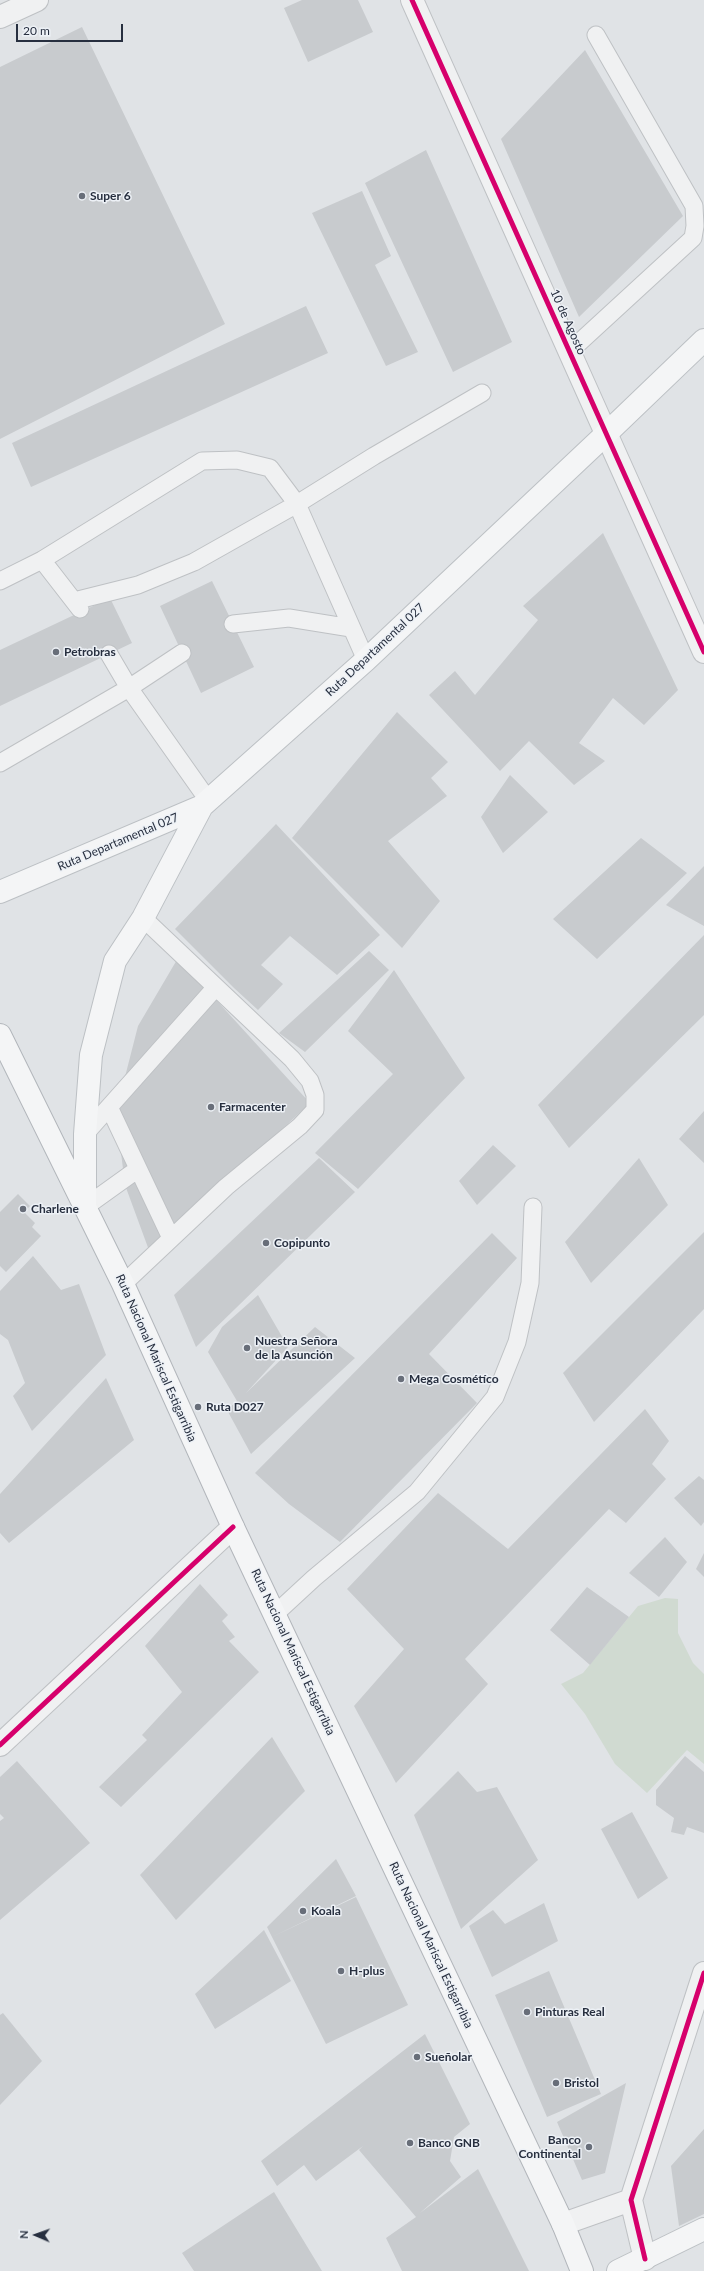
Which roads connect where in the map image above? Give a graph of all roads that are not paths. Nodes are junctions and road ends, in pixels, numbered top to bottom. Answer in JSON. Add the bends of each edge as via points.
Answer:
{"nodes":[{"id":1,"x":36,"y":0,"type":"edge"},
{"id":2,"x":412,"y":0,"type":"edge"},
{"id":3,"x":0,"y":17,"type":"edge"},
{"id":4,"x":596,"y":35,"type":"dead end"},
{"id":5,"x":704,"y":340,"type":"edge"},
{"id":6,"x":570,"y":351,"type":"junction"},
{"id":7,"x":482,"y":393,"type":"dead end"},
{"id":8,"x":607,"y":433,"type":"junction"},
{"id":9,"x":297,"y":504,"type":"junction"},
{"id":10,"x":42,"y":560,"type":"junction"},
{"id":11,"x":0,"y":581,"type":"edge"},
{"id":12,"x":233,"y":624,"type":"dead end"},
{"id":13,"x":352,"y":628,"type":"junction"},
{"id":14,"x":182,"y":652,"type":"dead end"},
{"id":15,"x":704,"y":652,"type":"edge"},
{"id":16,"x":109,"y":654,"type":"dead end"},
{"id":17,"x":366,"y":660,"type":"junction"},
{"id":18,"x":129,"y":688,"type":"junction"},
{"id":19,"x":0,"y":762,"type":"edge"},
{"id":20,"x":205,"y":803,"type":"junction"},
{"id":21,"x":0,"y":892,"type":"edge"},
{"id":22,"x":143,"y":918,"type":"junction"},
{"id":23,"x":216,"y":987,"type":"junction"},
{"id":24,"x":0,"y":1035,"type":"edge"},
{"id":25,"x":109,"y":1107,"type":"junction"},
{"id":26,"x":85,"y":1134,"type":"junction"},
{"id":27,"x":138,"y":1169,"type":"junction"},
{"id":28,"x":84,"y":1207,"type":"junction"},
{"id":29,"x":533,"y":1207,"type":"dead end"},
{"id":30,"x":171,"y":1238,"type":"junction"},
{"id":31,"x":123,"y":1284,"type":"junction"},
{"id":32,"x":233,"y":1527,"type":"junction"},
{"id":33,"x":275,"y":1614,"type":"junction"},
{"id":34,"x":0,"y":1745,"type":"edge"},
{"id":35,"x":704,"y":1973,"type":"edge"},
{"id":36,"x":631,"y":2200,"type":"junction"},
{"id":37,"x":563,"y":2224,"type":"junction"},
{"id":38,"x":704,"y":2229,"type":"edge"},
{"id":39,"x":645,"y":2259,"type":"junction"},
{"id":40,"x":582,"y":2271,"type":"edge"},
{"id":41,"x":618,"y":2271,"type":"edge"}],
"edges":[{"from":1,"to":3,"type":"street"},
{"from":2,"to":6,"type":"street","name":"10 de Agosto"},
{"from":4,"to":6,"type":"lane","via":[[694,206],[696,226],[693,238]]},
{"from":5,"to":8,"type":"main road","name":"Ruta Departamental 027"},
{"from":6,"to":8,"type":"street","name":"10 de Agosto"},
{"from":7,"to":9,"type":"lane"},
{"from":8,"to":15,"type":"street","name":"10 de Agosto"},
{"from":8,"to":17,"type":"main road","name":"Ruta Departamental 027"},
{"from":9,"to":10,"type":"lane","via":[[194,562],[77,606]]},
{"from":9,"to":10,"type":"lane","via":[[270,468],[237,460],[202,461]]},
{"from":9,"to":13,"type":"lane"},
{"from":10,"to":11,"type":"lane"},
{"from":12,"to":13,"type":"lane","via":[[289,618]]},
{"from":13,"to":17,"type":"lane"},
{"from":14,"to":18,"type":"lane"},
{"from":16,"to":18,"type":"lane"},
{"from":17,"to":20,"type":"main road","name":"Ruta Departamental 027"},
{"from":18,"to":19,"type":"lane"},
{"from":18,"to":20,"type":"lane"},
{"from":20,"to":21,"type":"main road","name":"Ruta Departamental 027"},
{"from":20,"to":22,"type":"main road"},
{"from":22,"to":23,"type":"lane"},
{"from":22,"to":26,"type":"main road","via":[[114,961],[91,1054]]},
{"from":23,"to":25,"type":"lane"},
{"from":23,"to":30,"type":"lane","via":[[292,1059],[310,1081],[315,1095],[315,1110]]},
{"from":24,"to":28,"type":"main road","name":"Ruta Nacional Mariscal Estigarribia"},
{"from":25,"to":26,"type":"lane"},
{"from":25,"to":27,"type":"lane"},
{"from":26,"to":28,"type":"main road"},
{"from":27,"to":28,"type":"lane"},
{"from":27,"to":30,"type":"lane"},
{"from":28,"to":31,"type":"main road","name":"Ruta Nacional Mariscal Estigarribia"},
{"from":29,"to":33,"type":"lane","via":[[530,1283],[517,1342],[495,1396],[417,1492]]},
{"from":30,"to":31,"type":"lane"},
{"from":31,"to":32,"type":"main road","name":"Ruta Nacional Mariscal Estigarribia"},
{"from":32,"to":33,"type":"main road","name":"Ruta Nacional Mariscal Estigarribia"},
{"from":32,"to":34,"type":"street"},
{"from":33,"to":37,"type":"main road","name":"Ruta Nacional Mariscal Estigarribia"},
{"from":35,"to":36,"type":"street"},
{"from":36,"to":37,"type":"street"},
{"from":36,"to":39,"type":"street"},
{"from":37,"to":40,"type":"main road","name":"Ruta Nacional Mariscal Estigarribia"},
{"from":38,"to":39,"type":"main road"},
{"from":39,"to":41,"type":"main road"}]}
